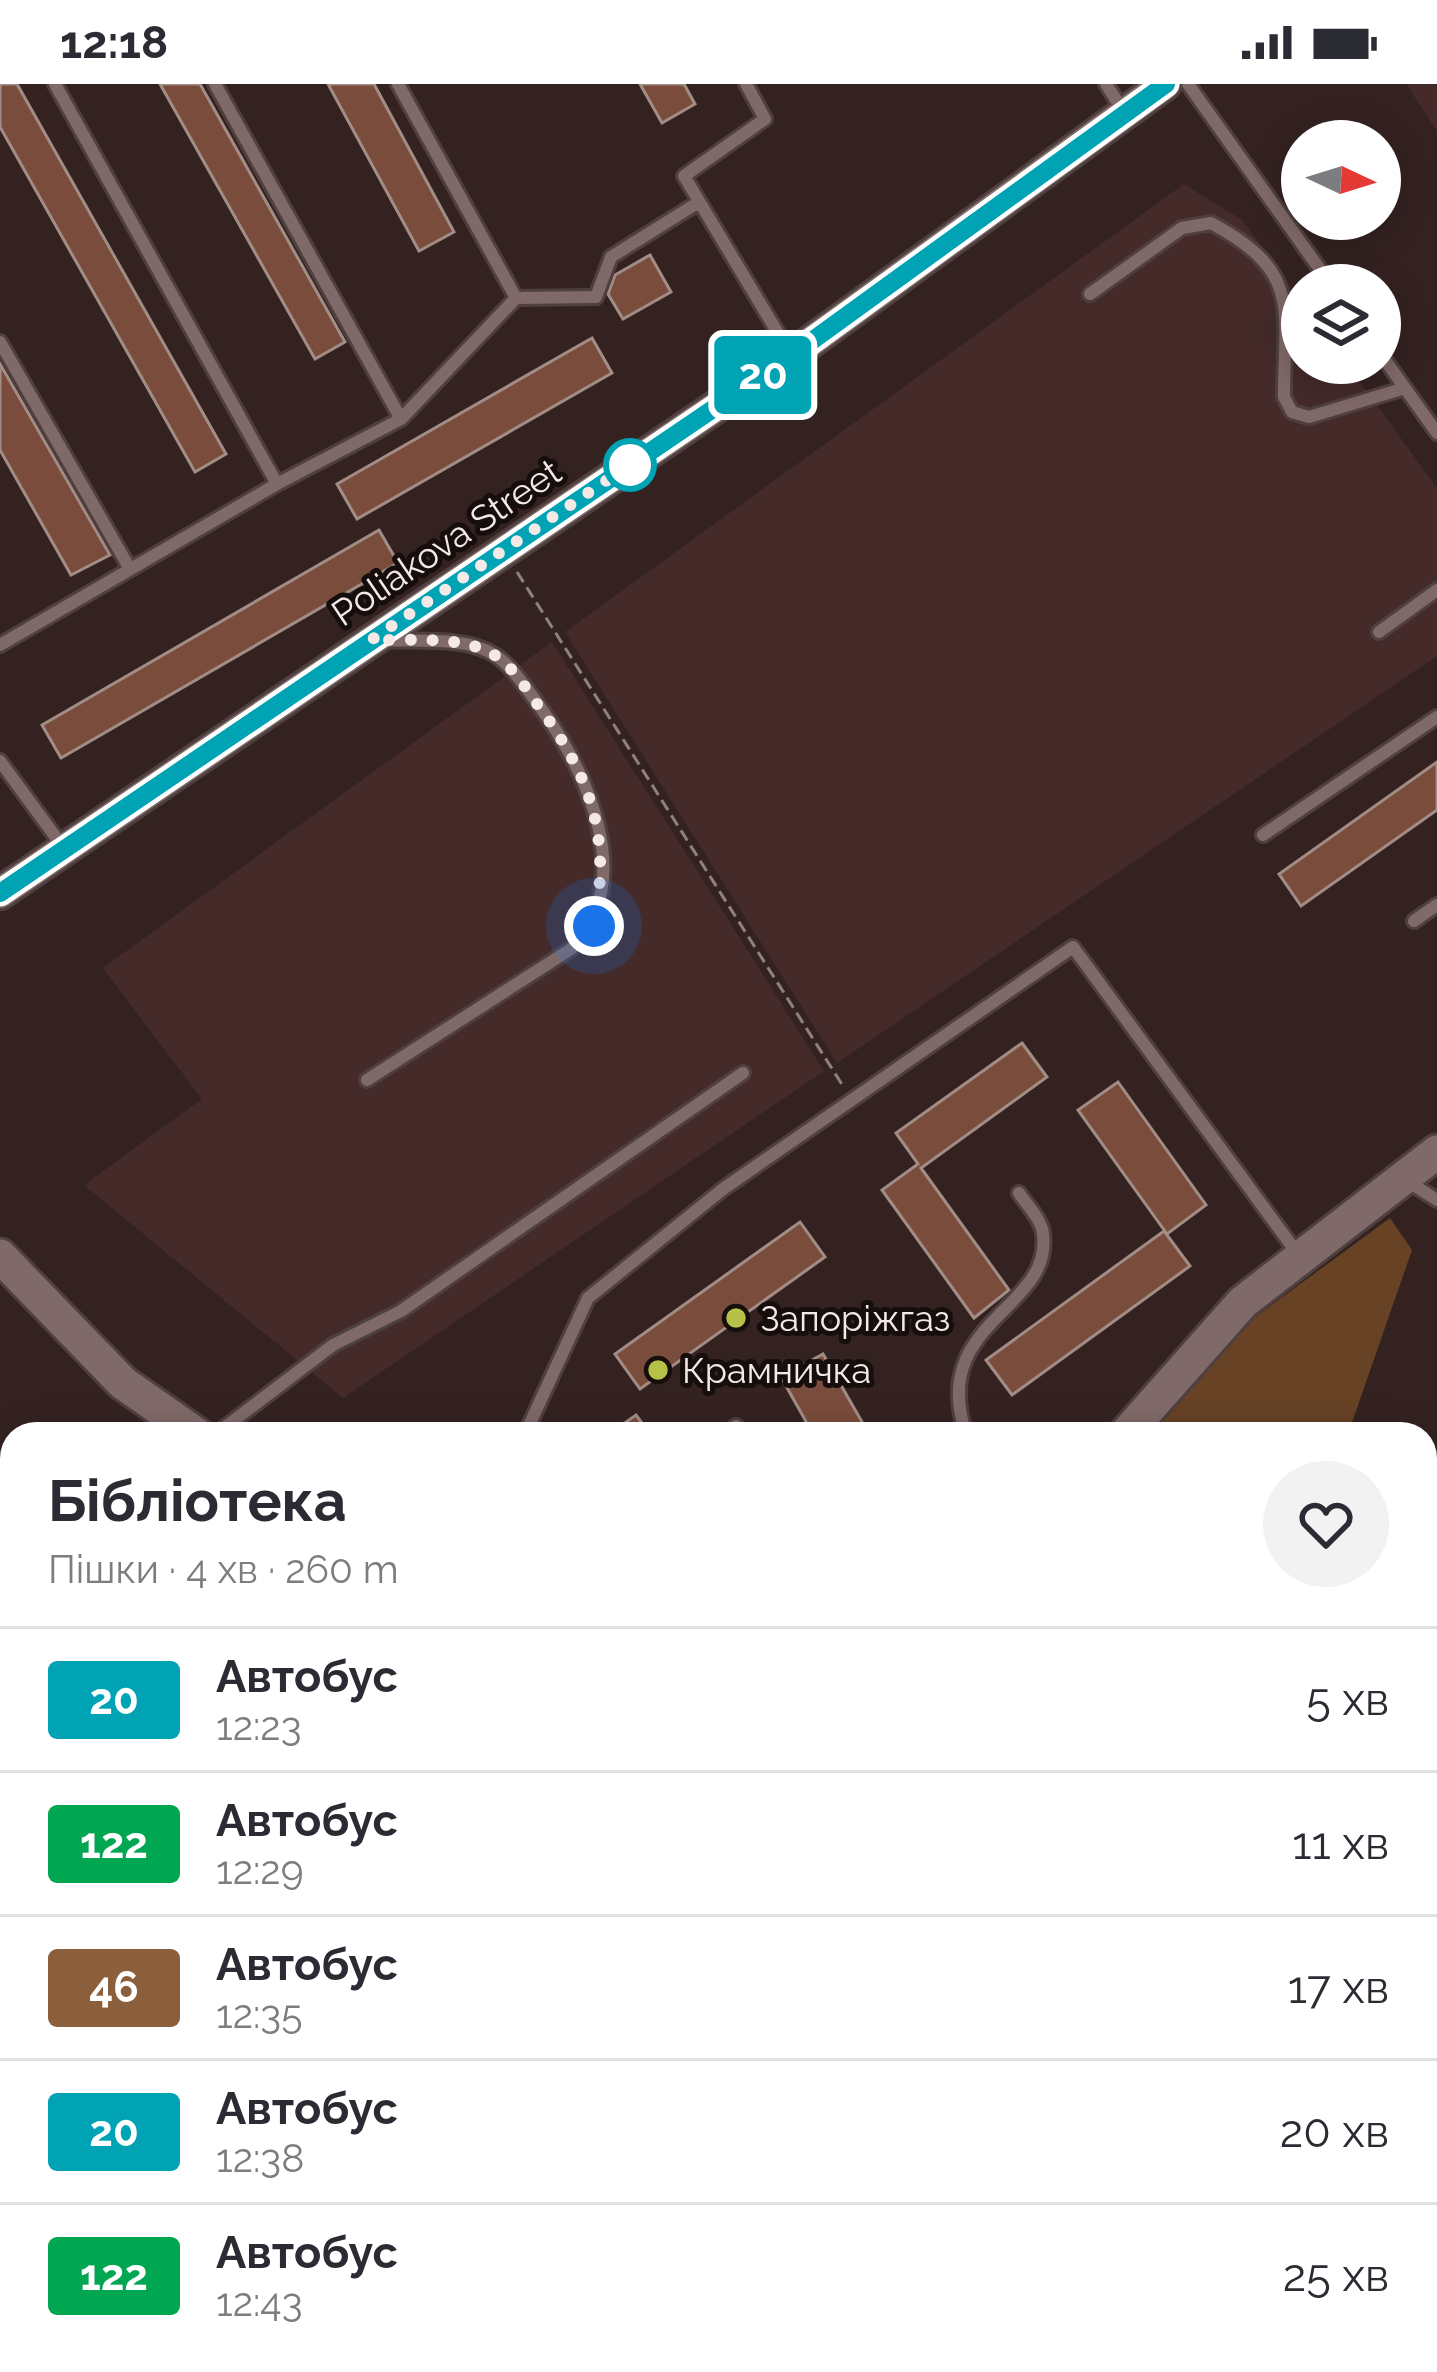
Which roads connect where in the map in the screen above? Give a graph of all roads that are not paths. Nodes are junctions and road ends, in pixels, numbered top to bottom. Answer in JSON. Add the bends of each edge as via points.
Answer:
{"nodes":[{"id":1,"x":55,"y":84,"type":"edge"},
{"id":2,"x":215,"y":84,"type":"edge"},
{"id":3,"x":398,"y":84,"type":"edge"},
{"id":4,"x":746,"y":84,"type":"edge"},
{"id":5,"x":1106,"y":84,"type":"edge"},
{"id":6,"x":1166,"y":84,"type":"edge"},
{"id":7,"x":1188,"y":84,"type":"edge"},
{"id":8,"x":1126,"y":116,"type":"junction"},
{"id":9,"x":699,"y":202,"type":"junction"},
{"id":10,"x":1316,"y":264,"type":"edge"},
{"id":11,"x":1090,"y":294,"type":"dead end"},
{"id":12,"x":516,"y":298,"type":"junction"},
{"id":13,"x":0,"y":343,"type":"edge"},
{"id":14,"x":791,"y":356,"type":"junction"},
{"id":15,"x":1401,"y":382,"type":"edge"},
{"id":16,"x":1405,"y":388,"type":"junction"},
{"id":17,"x":401,"y":419,"type":"junction"},
{"id":18,"x":1437,"y":433,"type":"edge"},
{"id":19,"x":277,"y":484,"type":"junction"},
{"id":20,"x":130,"y":569,"type":"junction"},
{"id":21,"x":1437,"y":590,"type":"edge"},
{"id":22,"x":1379,"y":632,"type":"dead end"},
{"id":23,"x":371,"y":640,"type":"junction"},
{"id":24,"x":0,"y":645,"type":"edge"},
{"id":25,"x":1437,"y":717,"type":"edge"},
{"id":26,"x":0,"y":761,"type":"edge"},
{"id":27,"x":1263,"y":836,"type":"dead end"},
{"id":28,"x":63,"y":848,"type":"junction"},
{"id":29,"x":0,"y":893,"type":"edge"},
{"id":30,"x":1437,"y":905,"type":"edge"},
{"id":31,"x":1414,"y":921,"type":"dead end"},
{"id":32,"x":742,"y":1073,"type":"dead end"},
{"id":33,"x":367,"y":1080,"type":"dead end"},
{"id":34,"x":1437,"y":1152,"type":"edge"},
{"id":35,"x":1403,"y":1178,"type":"junction"},
{"id":36,"x":1019,"y":1193,"type":"dead end"},
{"id":37,"x":1437,"y":1200,"type":"edge"},
{"id":38,"x":0,"y":1256,"type":"edge"},
{"id":39,"x":1301,"y":1257,"type":"junction"},
{"id":40,"x":179,"y":1422,"type":"edge"},
{"id":41,"x":232,"y":1422,"type":"edge"},
{"id":42,"x":531,"y":1422,"type":"edge"},
{"id":43,"x":963,"y":1422,"type":"edge"},
{"id":44,"x":1137,"y":1422,"type":"edge"}],
"edges":[{"from":1,"to":19,"type":"lane"},
{"from":2,"to":17,"type":"lane"},
{"from":3,"to":12,"type":"lane"},
{"from":4,"to":9,"type":"lane","via":[[764,118],[684,176]]},
{"from":5,"to":8,"type":"lane"},
{"from":6,"to":8,"type":"street","name":"Poliakova Street"},
{"from":7,"to":10,"type":"lane"},
{"from":8,"to":14,"type":"street","name":"Poliakova Street"},
{"from":9,"to":12,"type":"lane","via":[[611,257],[596,297]]},
{"from":9,"to":14,"type":"lane"},
{"from":11,"to":16,"type":"lane","via":[[1182,228],[1211,223],[1265,261],[1286,295],[1284,397],[1292,412],[1309,417]]},
{"from":12,"to":17,"type":"lane"},
{"from":13,"to":20,"type":"lane"},
{"from":14,"to":23,"type":"street","name":"Poliakova Street"},
{"from":15,"to":16,"type":"lane"},
{"from":16,"to":18,"type":"lane"},
{"from":17,"to":19,"type":"lane"},
{"from":19,"to":20,"type":"lane"},
{"from":20,"to":24,"type":"lane"},
{"from":21,"to":22,"type":"lane"},
{"from":23,"to":28,"type":"street","name":"Poliakova Street"},
{"from":23,"to":33,"type":"lane","via":[[462,643],[494,654],[516,675],[570,748],[601,839],[603,877],[594,926],[571,949]]},
{"from":25,"to":27,"type":"lane"},
{"from":26,"to":28,"type":"lane"},
{"from":28,"to":29,"type":"street","name":"Poliakova Street"},
{"from":30,"to":31,"type":"lane"},
{"from":32,"to":41,"type":"lane","via":[[400,1311],[333,1345]]},
{"from":34,"to":35,"type":"main road"},
{"from":35,"to":37,"type":"lane"},
{"from":35,"to":39,"type":"main road"},
{"from":36,"to":43,"type":"lane","via":[[1043,1230],[1042,1248],[1034,1277],[968,1351],[957,1392]]},
{"from":38,"to":40,"type":"main road","via":[[123,1383]]},
{"from":39,"to":42,"type":"lane","via":[[1073,947],[723,1189],[588,1298]]},
{"from":39,"to":44,"type":"main road","via":[[1243,1303]]}]}
